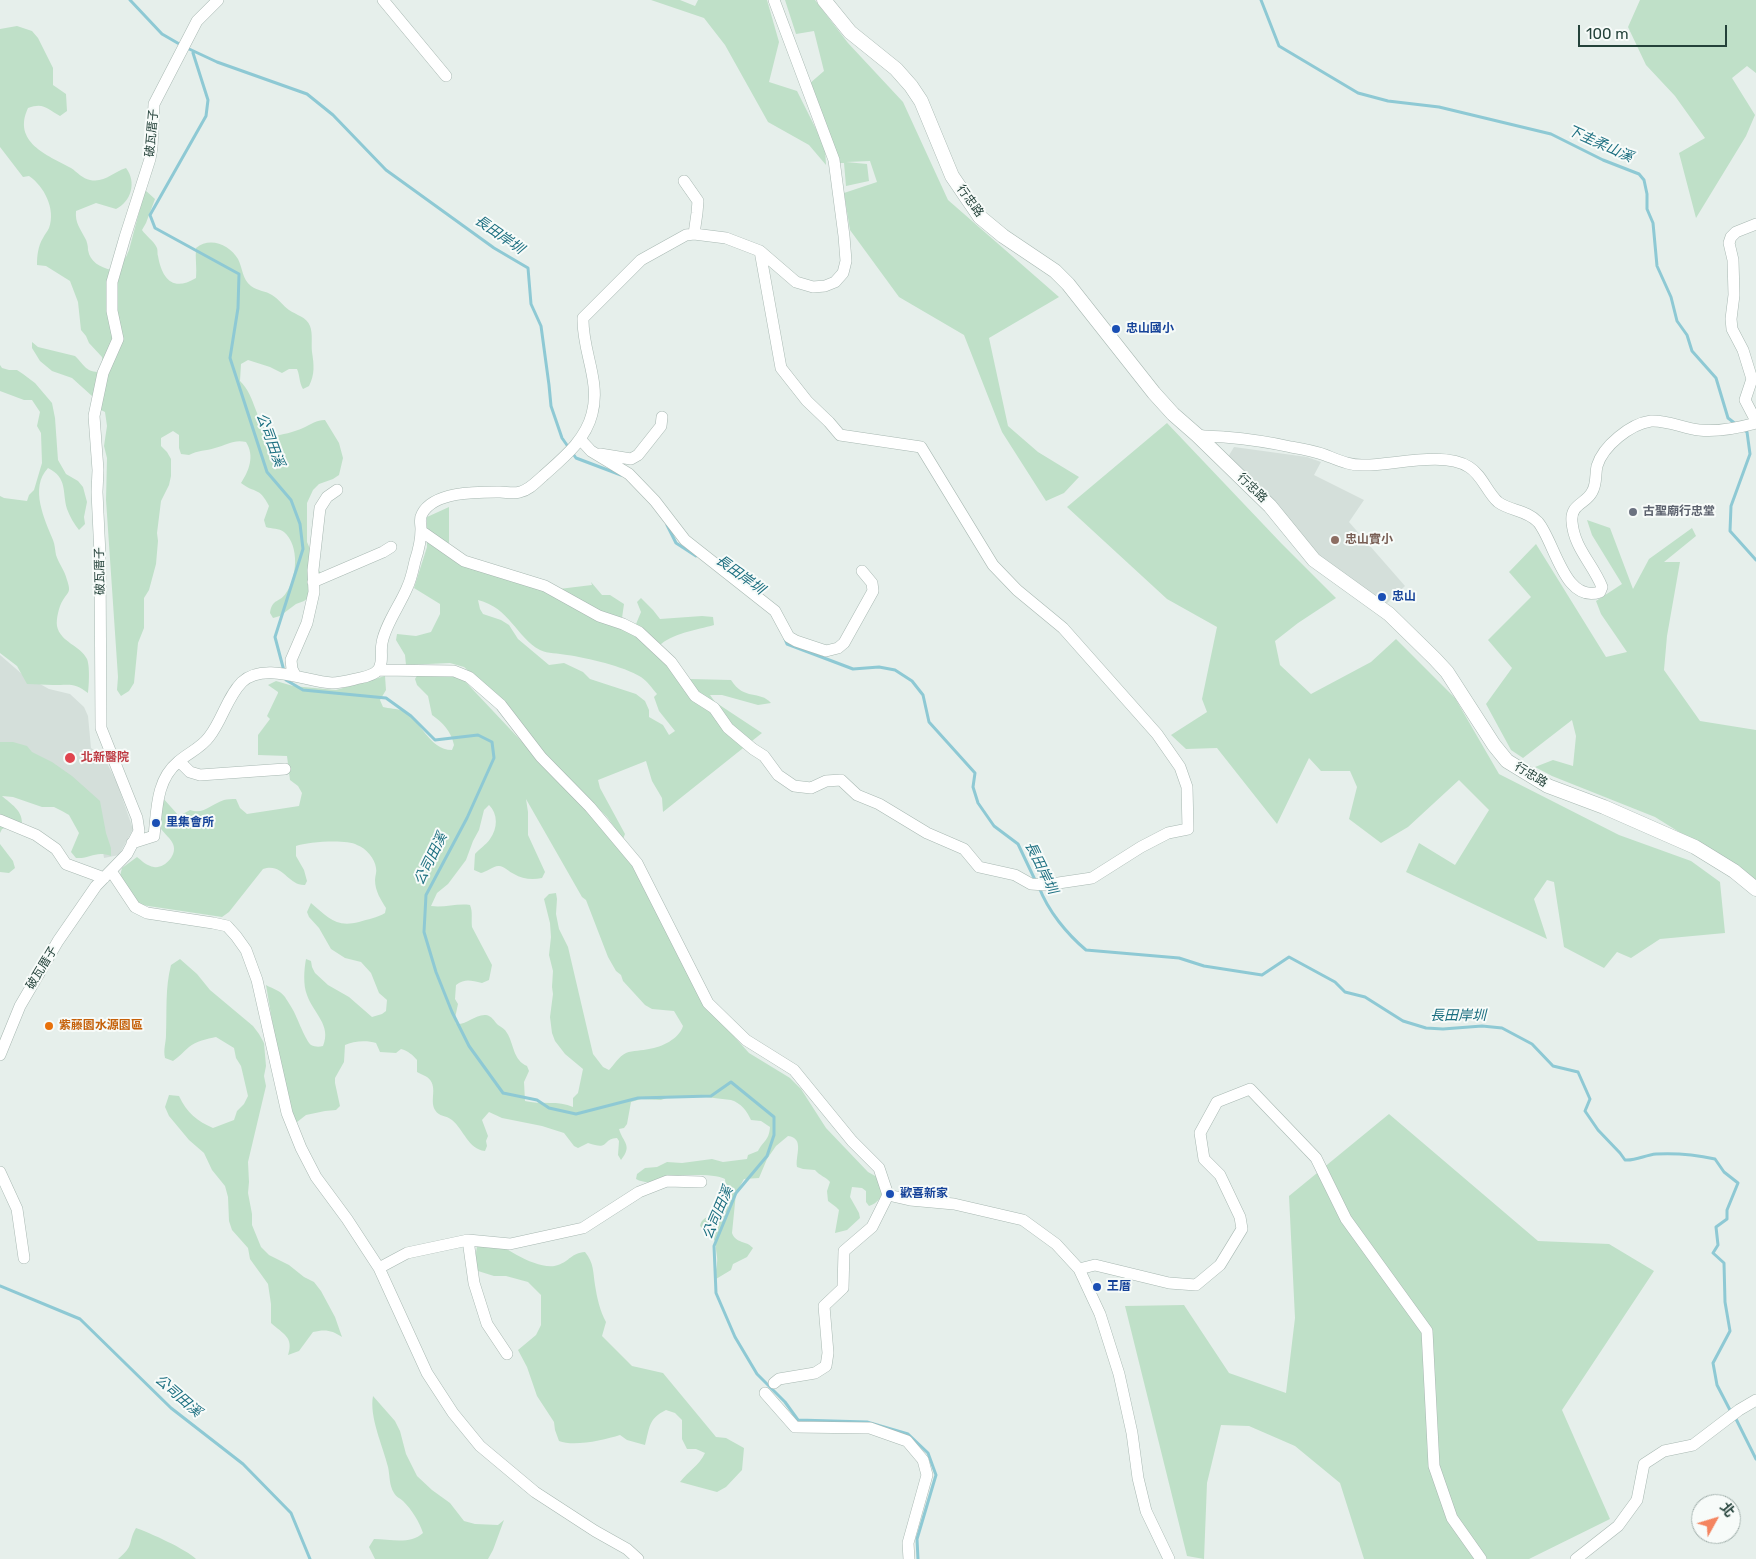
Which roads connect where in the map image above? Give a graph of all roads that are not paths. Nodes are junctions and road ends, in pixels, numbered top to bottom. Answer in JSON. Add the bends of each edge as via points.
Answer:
{"nodes":[{"id":1,"x":218,"y":0,"type":"edge"},
{"id":2,"x":382,"y":0,"type":"edge"},
{"id":3,"x":774,"y":0,"type":"edge"},
{"id":4,"x":824,"y":0,"type":"edge"},
{"id":5,"x":446,"y":76,"type":"dead end"},
{"id":6,"x":684,"y":181,"type":"dead end"},
{"id":7,"x":1756,"y":224,"type":"edge"},
{"id":8,"x":694,"y":234,"type":"junction"},
{"id":9,"x":760,"y":251,"type":"junction"},
{"id":10,"x":662,"y":417,"type":"dead end"},
{"id":11,"x":1753,"y":423,"type":"edge"},
{"id":12,"x":1198,"y":435,"type":"junction"},
{"id":13,"x":578,"y":442,"type":"junction"},
{"id":14,"x":591,"y":451,"type":"junction"},
{"id":15,"x":337,"y":490,"type":"dead end"},
{"id":16,"x":421,"y":530,"type":"junction"},
{"id":17,"x":391,"y":547,"type":"dead end"},
{"id":18,"x":862,"y":571,"type":"dead end"},
{"id":19,"x":313,"y":582,"type":"junction"},
{"id":20,"x":378,"y":670,"type":"junction"},
{"id":21,"x":294,"y":674,"type":"junction"},
{"id":22,"x":179,"y":761,"type":"junction"},
{"id":23,"x":285,"y":769,"type":"dead end"},
{"id":24,"x":0,"y":820,"type":"edge"},
{"id":25,"x":132,"y":843,"type":"junction"},
{"id":26,"x":108,"y":875,"type":"junction"},
{"id":27,"x":1756,"y":889,"type":"edge"},
{"id":28,"x":0,"y":1056,"type":"edge"},
{"id":29,"x":0,"y":1172,"type":"edge"},
{"id":30,"x":701,"y":1182,"type":"dead end"},
{"id":31,"x":888,"y":1195,"type":"junction"},
{"id":32,"x":468,"y":1240,"type":"junction"},
{"id":33,"x":24,"y":1258,"type":"dead end"},
{"id":34,"x":378,"y":1268,"type":"junction"},
{"id":35,"x":1079,"y":1269,"type":"junction"},
{"id":36,"x":507,"y":1354,"type":"dead end"},
{"id":37,"x":774,"y":1383,"type":"dead end"},
{"id":38,"x":765,"y":1393,"type":"dead end"},
{"id":39,"x":1756,"y":1400,"type":"edge"},
{"id":40,"x":638,"y":1559,"type":"edge"},
{"id":41,"x":909,"y":1559,"type":"edge"},
{"id":42,"x":1169,"y":1559,"type":"edge"},
{"id":43,"x":1481,"y":1559,"type":"edge"},
{"id":44,"x":1576,"y":1559,"type":"edge"}],
"edges":[{"from":1,"to":25,"type":"street","name":"破瓦厝子","via":[[197,21],[154,104],[150,159],[112,282],[112,311],[118,339],[103,373],[94,416],[100,555],[101,728],[137,818],[139,831]]},
{"from":2,"to":5,"type":"street"},
{"from":3,"to":9,"type":"street","via":[[834,160],[846,261],[843,273],[835,282],[813,287],[796,282]]},
{"from":4,"to":12,"type":"street","name":"行忠路","via":[[850,32],[896,69],[911,86],[921,101],[952,176],[980,217],[1062,278],[1154,393]]},
{"from":6,"to":8,"type":"street","via":[[698,201]]},
{"from":7,"to":11,"type":"street","via":[[1736,232],[1729,244],[1734,278],[1732,329],[1752,379],[1745,400]]},
{"from":8,"to":9,"type":"street","via":[[726,238]]},
{"from":8,"to":13,"type":"street","via":[[641,260],[583,318],[594,396],[592,414]]},
{"from":9,"to":16,"type":"street","via":[[781,368],[840,435],[921,448],[993,565],[1062,628],[1157,734],[1180,767],[1186,787],[1188,830],[1168,833],[1092,878],[1071,882],[1031,884],[1015,875],[980,867],[964,849],[857,795],[841,780],[826,780],[811,788],[794,786],[778,775],[764,756],[728,728],[714,708],[695,696],[672,662],[639,632],[599,616],[545,586],[464,561]]},
{"from":10,"to":14,"type":"street","via":[[661,426],[647,445],[631,459]]},
{"from":11,"to":12,"type":"street","via":[[1701,430],[1650,422],[1624,432],[1613,442],[1597,466],[1595,488],[1574,508],[1571,520],[1580,550],[1602,587],[1600,592],[1591,595],[1574,586],[1540,524],[1532,516],[1497,501],[1470,467],[1461,463],[1429,459],[1364,466],[1338,462],[1312,451],[1278,444]]},
{"from":12,"to":27,"type":"street","name":"行忠路","via":[[1270,506],[1314,560],[1389,614],[1436,659],[1507,761],[1548,786],[1695,847]]},
{"from":13,"to":14,"type":"street"},
{"from":13,"to":16,"type":"street","via":[[529,488],[519,492],[467,492],[428,506],[422,513]]},
{"from":14,"to":18,"type":"street","via":[[629,474],[685,540],[775,611],[789,636],[796,641],[826,651],[844,643],[873,591],[872,583]]},
{"from":15,"to":19,"type":"street","via":[[320,508]]},
{"from":16,"to":20,"type":"street","via":[[408,587],[382,644]]},
{"from":17,"to":19,"type":"street"},
{"from":19,"to":21,"type":"street","via":[[307,623],[291,660]]},
{"from":20,"to":21,"type":"street","via":[[366,677],[333,683]]},
{"from":20,"to":31,"type":"street","via":[[454,671],[470,677],[501,705],[541,757],[637,863],[708,1003],[746,1040],[794,1070],[852,1141],[879,1168]]},
{"from":21,"to":22,"type":"street","via":[[266,673],[243,682],[230,698],[211,736]]},
{"from":22,"to":23,"type":"street","via":[[190,772],[200,775]]},
{"from":22,"to":25,"type":"street","via":[[161,782],[154,836]]},
{"from":24,"to":26,"type":"street","via":[[36,835],[56,849],[66,864]]},
{"from":25,"to":26,"type":"street","name":"破瓦厝子","via":[[127,854]]},
{"from":26,"to":28,"type":"street","name":"破瓦厝子","via":[[96,886],[58,941],[24,998]]},
{"from":26,"to":34,"type":"street","via":[[136,907],[147,913],[226,926],[246,950],[257,980],[286,1113],[316,1177]]},
{"from":29,"to":33,"type":"street","via":[[18,1209]]},
{"from":30,"to":32,"type":"street","via":[[667,1181],[639,1192],[583,1228],[510,1244]]},
{"from":31,"to":35,"type":"street","via":[[954,1204],[1023,1220],[1056,1244]]},
{"from":31,"to":37,"type":"street","via":[[872,1226],[844,1251],[843,1288],[824,1306],[826,1366],[815,1373],[779,1379]]},
{"from":32,"to":34,"type":"street","via":[[407,1253]]},
{"from":32,"to":36,"type":"street","via":[[474,1283],[487,1324]]},
{"from":34,"to":40,"type":"street","via":[[427,1374],[480,1446],[535,1492]]},
{"from":35,"to":42,"type":"street","via":[[1100,1314],[1118,1374],[1146,1511]]},
{"from":35,"to":43,"type":"street","via":[[1095,1265],[1169,1283],[1196,1285],[1220,1265],[1242,1229],[1240,1216],[1220,1175],[1204,1158],[1200,1133],[1217,1102],[1250,1089],[1316,1158],[1346,1219],[1428,1331],[1434,1466],[1452,1518]]},
{"from":38,"to":41,"type":"street","via":[[795,1428],[870,1428],[907,1441],[923,1460],[926,1475],[908,1543]]},
{"from":39,"to":44,"type":"street","via":[[1693,1445],[1664,1451],[1644,1464],[1637,1500],[1618,1526]]}]}
